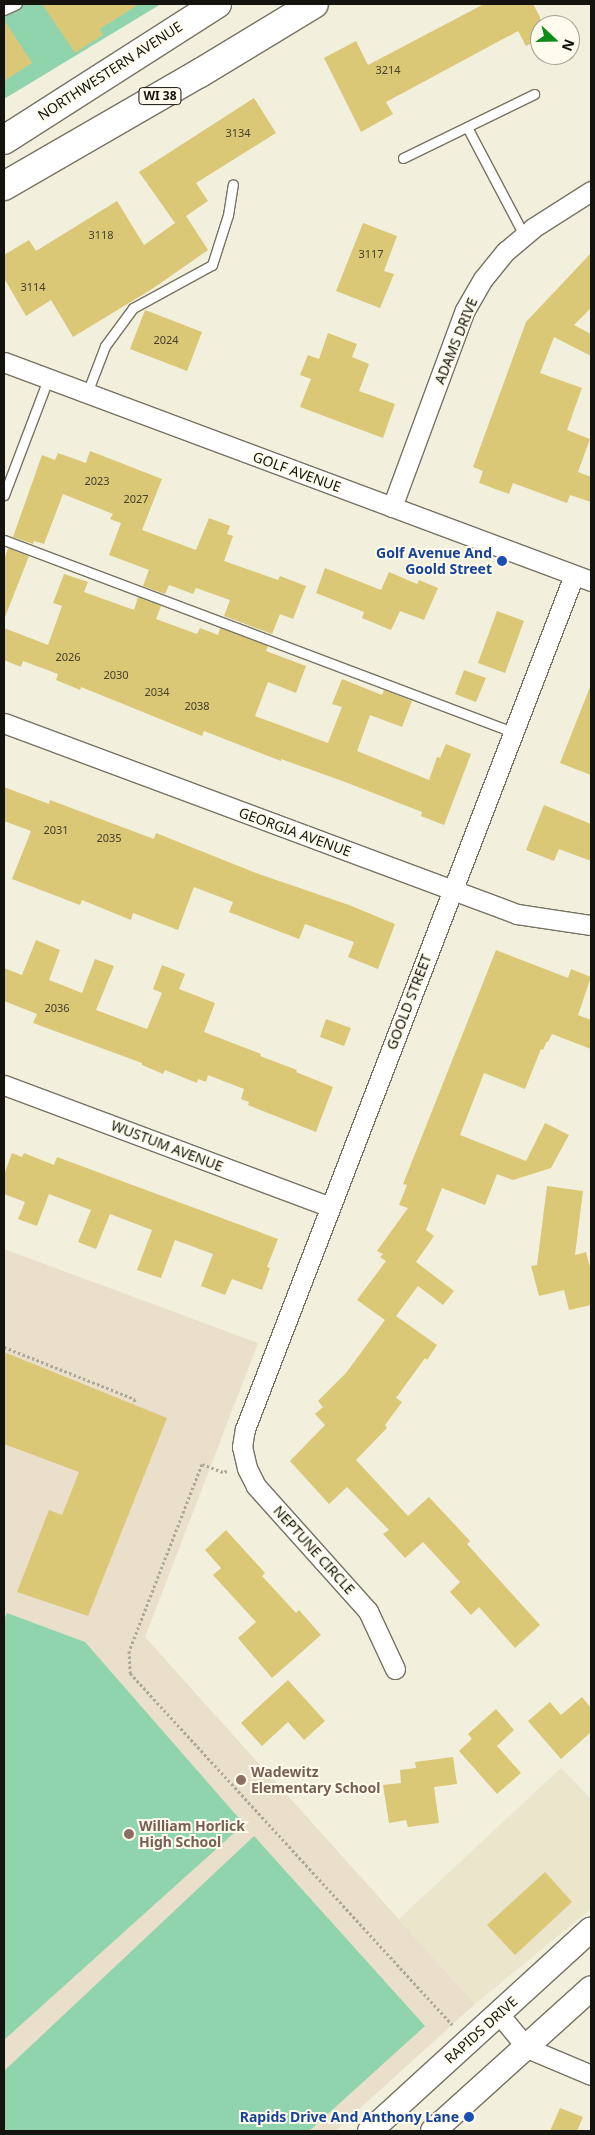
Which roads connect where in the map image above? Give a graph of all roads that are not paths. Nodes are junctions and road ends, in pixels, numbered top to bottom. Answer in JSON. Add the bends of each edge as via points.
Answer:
{"nodes":[{"id":1,"x":17,"y":4,"type":"edge"},
{"id":2,"x":217,"y":4,"type":"edge"},
{"id":3,"x":314,"y":4,"type":"edge"},
{"id":4,"x":4,"y":10,"type":"edge"},
{"id":5,"x":534,"y":94,"type":"dead end"},
{"id":6,"x":467,"y":127,"type":"junction"},
{"id":7,"x":4,"y":140,"type":"edge"},
{"id":8,"x":403,"y":158,"type":"dead end"},
{"id":9,"x":233,"y":184,"type":"dead end"},
{"id":10,"x":4,"y":186,"type":"edge"},
{"id":11,"x":591,"y":191,"type":"edge"},
{"id":12,"x":524,"y":235,"type":"junction"},
{"id":13,"x":4,"y":362,"type":"edge"},
{"id":14,"x":48,"y":379,"type":"junction"},
{"id":15,"x":88,"y":393,"type":"junction"},
{"id":16,"x":4,"y":495,"type":"edge"},
{"id":17,"x":392,"y":507,"type":"junction"},
{"id":18,"x":4,"y":540,"type":"edge"},
{"id":19,"x":583,"y":578,"type":"edge"},
{"id":20,"x":4,"y":724,"type":"edge"},
{"id":21,"x":513,"y":732,"type":"junction"},
{"id":22,"x":452,"y":891,"type":"junction"},
{"id":23,"x":591,"y":925,"type":"edge"},
{"id":24,"x":4,"y":1085,"type":"edge"},
{"id":25,"x":330,"y":1207,"type":"junction"},
{"id":26,"x":245,"y":1429,"type":"joint"},
{"id":27,"x":395,"y":1670,"type":"dead end"},
{"id":28,"x":591,"y":1929,"type":"edge"},
{"id":29,"x":591,"y":1988,"type":"edge"},
{"id":30,"x":498,"y":2014,"type":"junction"},
{"id":31,"x":527,"y":2048,"type":"junction"},
{"id":32,"x":591,"y":2075,"type":"edge"},
{"id":33,"x":370,"y":2131,"type":"edge"},
{"id":34,"x":433,"y":2131,"type":"edge"}],
"edges":[{"from":1,"to":4,"type":"lane"},
{"from":2,"to":7,"type":"main road","name":"NORTHWESTERN AVENUE"},
{"from":3,"to":10,"type":"main road","number":"WI 38"},
{"from":5,"to":6,"type":"lane"},
{"from":6,"to":8,"type":"lane"},
{"from":6,"to":12,"type":"lane"},
{"from":9,"to":15,"type":"lane","via":[[228,215],[212,264],[133,308],[105,346]]},
{"from":11,"to":12,"type":"street","name":"ADAMS DRIVE"},
{"from":12,"to":17,"type":"street","name":"ADAMS DRIVE","via":[[483,279],[465,310]]},
{"from":13,"to":14,"type":"street","name":"GOLF AVENUE"},
{"from":14,"to":15,"type":"street","name":"GOLF AVENUE"},
{"from":14,"to":16,"type":"lane"},
{"from":15,"to":17,"type":"street","name":"GOLF AVENUE"},
{"from":17,"to":19,"type":"street","name":"GOLF AVENUE"},
{"from":18,"to":21,"type":"lane"},
{"from":19,"to":21,"type":"street","name":"GOOLD STREET"},
{"from":20,"to":22,"type":"street","name":"GEORGIA AVENUE"},
{"from":21,"to":22,"type":"street","name":"GOOLD STREET"},
{"from":22,"to":23,"type":"street","name":"GEORGIA AVENUE","via":[[517,914]]},
{"from":22,"to":25,"type":"street","name":"GOOLD STREET"},
{"from":24,"to":25,"type":"street","name":"WUSTUM AVENUE"},
{"from":25,"to":26,"type":"street","name":"GOOLD STREET"},
{"from":26,"to":27,"type":"street","name":"NEPTUNE CIRCLE","via":[[242,1447],[256,1486],[368,1611]]},
{"from":28,"to":30,"type":"street","name":"RAPIDS DRIVE"},
{"from":29,"to":31,"type":"street"},
{"from":30,"to":31,"type":"street"},
{"from":30,"to":33,"type":"street","name":"RAPIDS DRIVE"},
{"from":31,"to":32,"type":"street"},
{"from":31,"to":34,"type":"street"}]}
